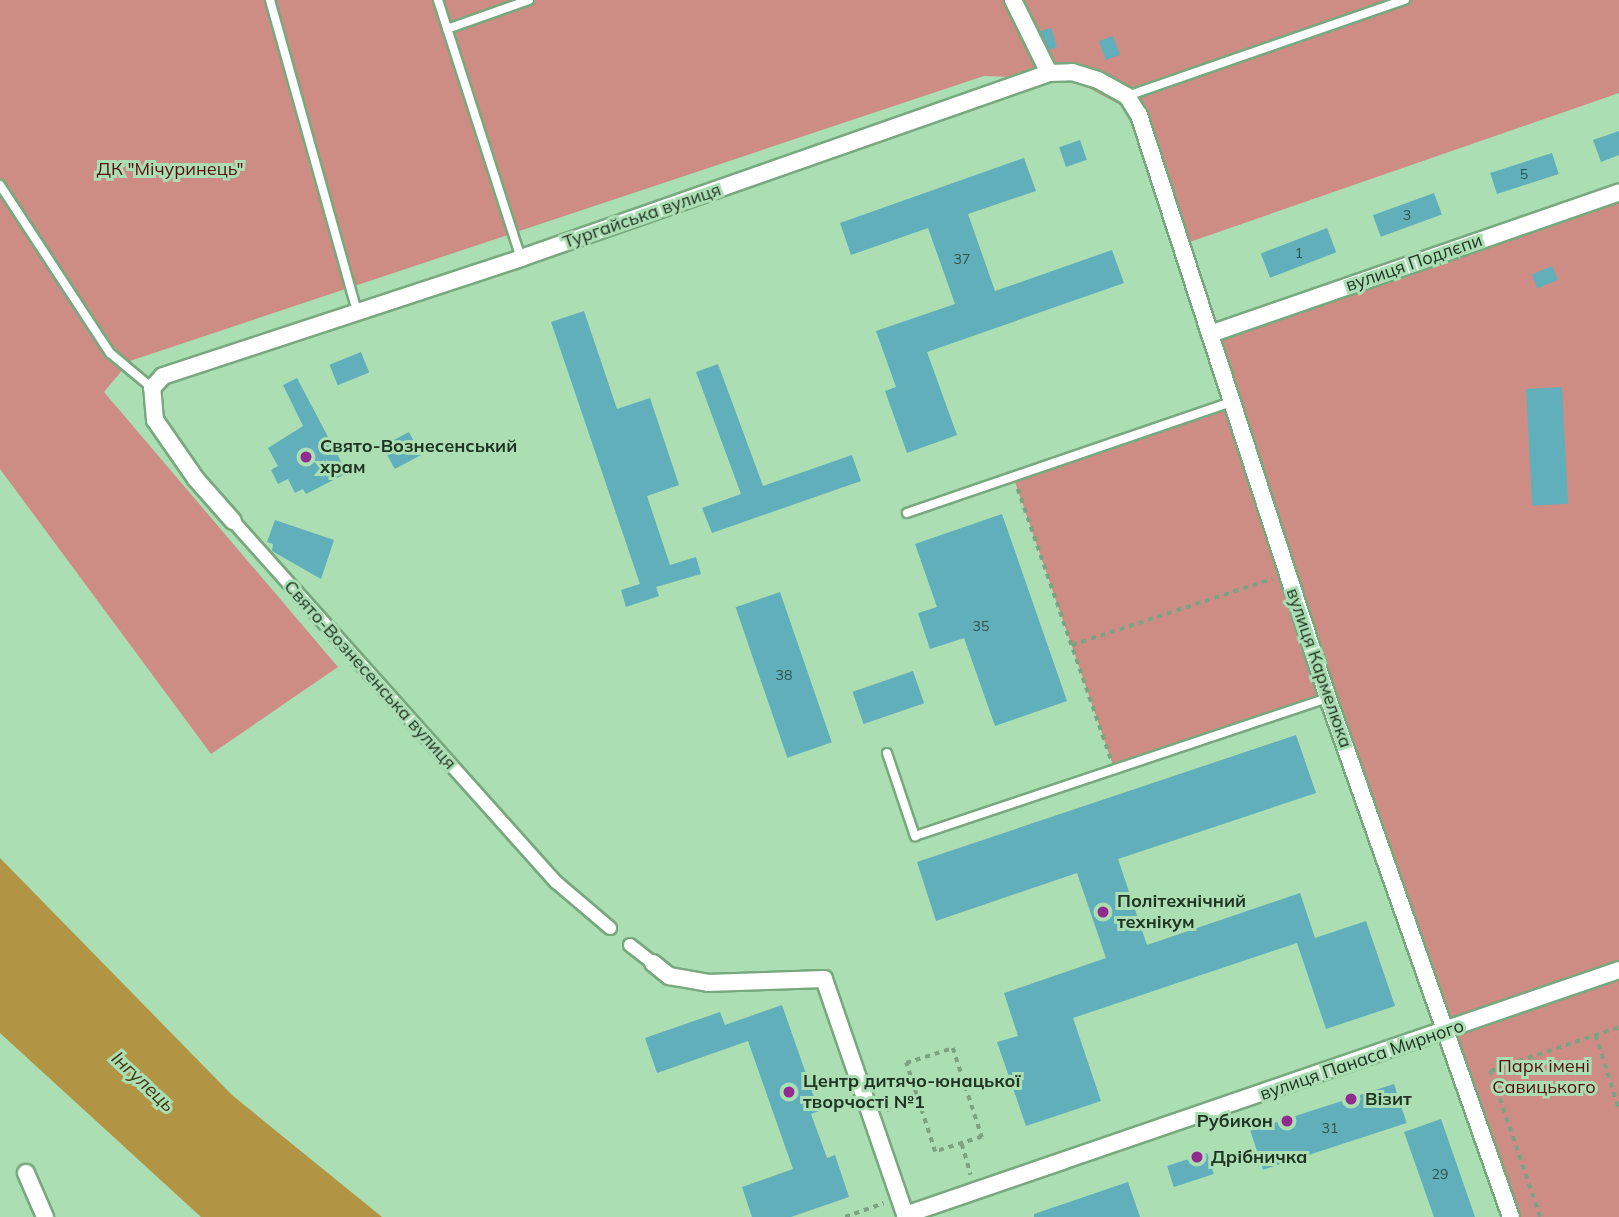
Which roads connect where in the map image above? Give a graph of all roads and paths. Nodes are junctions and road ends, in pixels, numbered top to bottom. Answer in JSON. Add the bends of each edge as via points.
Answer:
{"nodes":[{"id":1,"x":271,"y":0,"type":"edge"},
{"id":2,"x":438,"y":0,"type":"edge"},
{"id":3,"x":528,"y":0,"type":"edge"},
{"id":4,"x":1013,"y":0,"type":"edge"},
{"id":5,"x":1405,"y":0,"type":"edge"},
{"id":6,"x":447,"y":29,"type":"junction"},
{"id":7,"x":1049,"y":73,"type":"junction"},
{"id":8,"x":1127,"y":96,"type":"junction"},
{"id":9,"x":1139,"y":115,"type":"joint"},
{"id":10,"x":0,"y":185,"type":"edge"},
{"id":11,"x":1619,"y":192,"type":"edge"},
{"id":12,"x":521,"y":258,"type":"junction"},
{"id":13,"x":356,"y":309,"type":"junction"},
{"id":14,"x":1210,"y":334,"type":"junction"},
{"id":15,"x":152,"y":396,"type":"junction"},
{"id":16,"x":1232,"y":402,"type":"junction"},
{"id":17,"x":1013,"y":476,"type":"junction"},
{"id":18,"x":907,"y":513,"type":"dead end"},
{"id":19,"x":233,"y":522,"type":"joint"},
{"id":20,"x":1287,"y":574,"type":"junction"},
{"id":21,"x":1072,"y":645,"type":"junction"},
{"id":22,"x":1328,"y":698,"type":"junction"},
{"id":23,"x":887,"y":753,"type":"dead end"},
{"id":24,"x":1114,"y":768,"type":"junction"},
{"id":25,"x":610,"y":928,"type":"dead end"},
{"id":26,"x":630,"y":945,"type":"dead end"},
{"id":27,"x":653,"y":963,"type":"joint"},
{"id":28,"x":1619,"y":971,"type":"edge"},
{"id":29,"x":1619,"y":1027,"type":"edge"},
{"id":30,"x":1447,"y":1031,"type":"junction"},
{"id":31,"x":1596,"y":1035,"type":"junction"},
{"id":32,"x":918,"y":1100,"type":"junction"},
{"id":33,"x":1619,"y":1109,"type":"edge"},
{"id":34,"x":870,"y":1114,"type":"junction"},
{"id":35,"x":962,"y":1144,"type":"junction"},
{"id":36,"x":26,"y":1172,"type":"dead end"},
{"id":37,"x":976,"y":1191,"type":"junction"},
{"id":38,"x":899,"y":1198,"type":"junction"},
{"id":39,"x":905,"y":1216,"type":"edge"},
{"id":40,"x":45,"y":1217,"type":"edge"},
{"id":41,"x":845,"y":1217,"type":"edge"},
{"id":42,"x":1511,"y":1217,"type":"edge"},
{"id":43,"x":1540,"y":1217,"type":"edge"}],
"edges":[{"from":1,"to":13,"type":"lane"},
{"from":2,"to":6,"type":"lane"},
{"from":3,"to":6,"type":"lane"},
{"from":4,"to":7,"type":"street"},
{"from":5,"to":8,"type":"lane"},
{"from":6,"to":12,"type":"lane"},
{"from":7,"to":8,"type":"street","name":"Тургайська вулиця","via":[[1072,72]]},
{"from":7,"to":12,"type":"street","name":"Тургайська вулиця"},
{"from":8,"to":9,"type":"street","name":"Тургайська вулиця"},
{"from":9,"to":14,"type":"street","name":"вулиця Кармелюка"},
{"from":10,"to":15,"type":"lane","via":[[110,353]]},
{"from":11,"to":14,"type":"street","name":"вулиця Подлєпи"},
{"from":12,"to":13,"type":"street","name":"Тургайська вулиця"},
{"from":13,"to":15,"type":"street","name":"Тургайська вулиця","via":[[163,376]]},
{"from":14,"to":16,"type":"street","name":"вулиця Кармелюка"},
{"from":15,"to":19,"type":"street","name":"Свято-Вознесенська вулиця","via":[[155,420]]},
{"from":16,"to":17,"type":"lane"},
{"from":16,"to":20,"type":"street","name":"вулиця Кармелюка"},
{"from":17,"to":18,"type":"lane"},
{"from":17,"to":21,"type":"path"},
{"from":19,"to":25,"type":"street","name":"Свято-Вознесенська вулиця","via":[[556,882]]},
{"from":20,"to":21,"type":"path"},
{"from":20,"to":22,"type":"street","name":"вулиця Кармелюка"},
{"from":21,"to":24,"type":"path"},
{"from":22,"to":24,"type":"lane"},
{"from":22,"to":30,"type":"street","name":"вулиця Кармелюка"},
{"from":23,"to":24,"type":"lane","via":[[915,836]]},
{"from":26,"to":27,"type":"street"},
{"from":27,"to":34,"type":"street","via":[[668,976],[708,983],[824,979]]},
{"from":28,"to":30,"type":"street","name":"вулиця Панаса Мирного"},
{"from":29,"to":31,"type":"path"},
{"from":30,"to":37,"type":"street","name":"вулиця Панаса Мирного"},
{"from":30,"to":42,"type":"street","name":"вулиця Кармелюка"},
{"from":31,"to":33,"type":"path"},
{"from":31,"to":43,"type":"path","via":[[1490,1070]]},
{"from":32,"to":34,"type":"path"},
{"from":32,"to":35,"type":"path","via":[[935,1153]]},
{"from":32,"to":35,"type":"path","via":[[906,1063],[953,1048],[982,1137]]},
{"from":34,"to":38,"type":"street"},
{"from":35,"to":37,"type":"path"},
{"from":36,"to":40,"type":"street"},
{"from":37,"to":39,"type":"street","name":"вулиця Панаса Мирного"},
{"from":38,"to":39,"type":"street"},
{"from":38,"to":41,"type":"path"}]}
